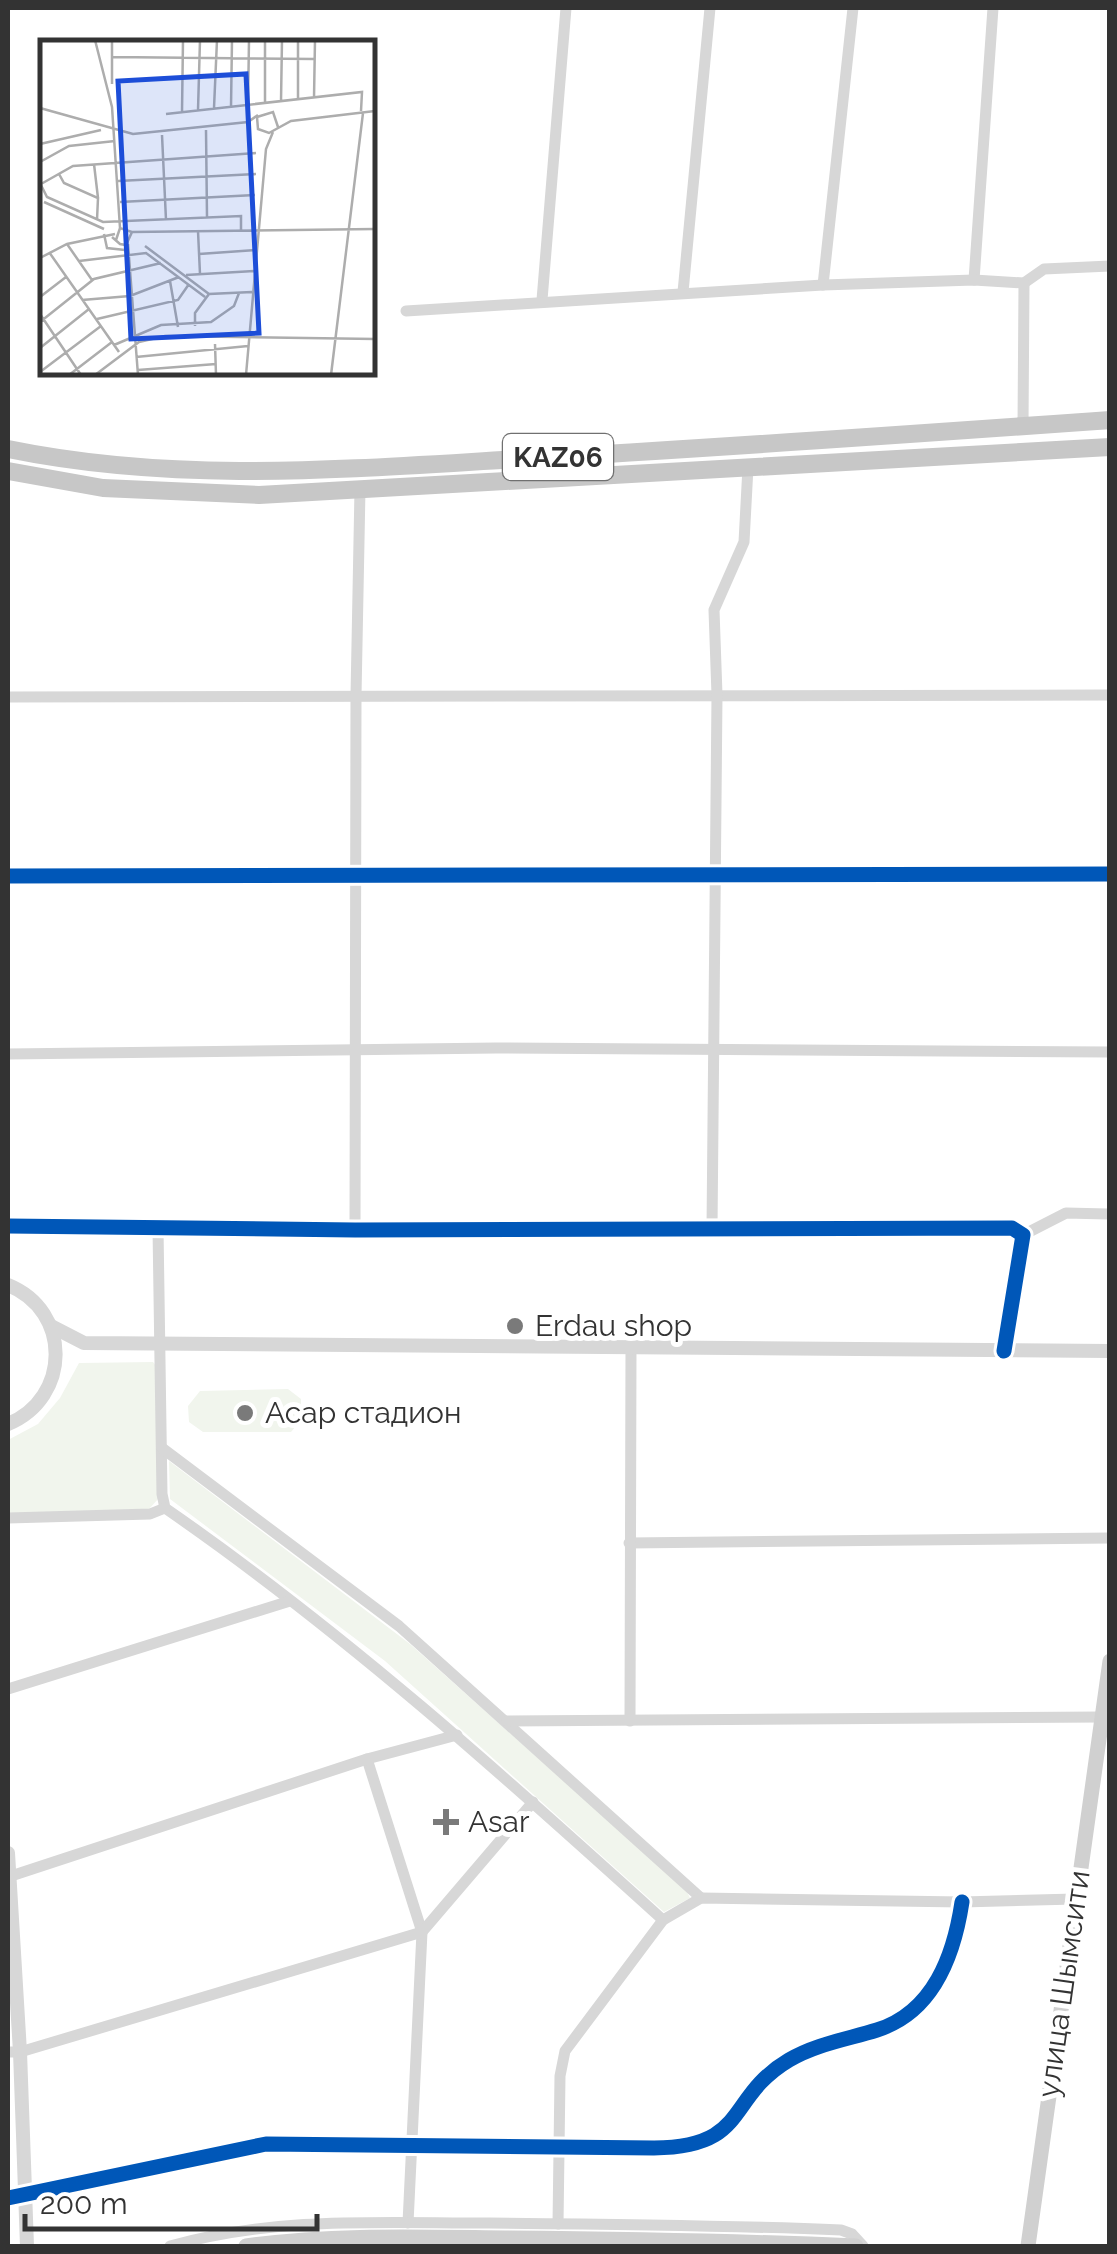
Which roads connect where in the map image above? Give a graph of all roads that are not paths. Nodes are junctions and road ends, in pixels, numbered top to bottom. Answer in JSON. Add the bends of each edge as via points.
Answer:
{"nodes":[{"id":1,"x":566,"y":8,"type":"edge"},
{"id":2,"x":710,"y":8,"type":"edge"},
{"id":3,"x":852,"y":8,"type":"edge"},
{"id":4,"x":993,"y":8,"type":"edge"},
{"id":5,"x":1110,"y":266,"type":"edge"},
{"id":6,"x":974,"y":280,"type":"junction"},
{"id":7,"x":1024,"y":283,"type":"junction"},
{"id":8,"x":823,"y":284,"type":"junction"},
{"id":9,"x":683,"y":292,"type":"junction"},
{"id":10,"x":542,"y":300,"type":"junction"},
{"id":11,"x":406,"y":311,"type":"dead end"},
{"id":12,"x":1110,"y":420,"type":"edge"},
{"id":13,"x":1022,"y":426,"type":"junction"},
{"id":14,"x":1110,"y":446,"type":"edge"},
{"id":15,"x":8,"y":449,"type":"edge"},
{"id":16,"x":748,"y":467,"type":"junction"},
{"id":17,"x":8,"y":471,"type":"edge"},
{"id":18,"x":360,"y":489,"type":"junction"},
{"id":19,"x":717,"y":695,"type":"junction"},
{"id":20,"x":356,"y":696,"type":"junction"},
{"id":21,"x":1110,"y":696,"type":"edge"},
{"id":22,"x":8,"y":697,"type":"edge"},
{"id":23,"x":1110,"y":874,"type":"edge"},
{"id":24,"x":716,"y":875,"type":"junction"},
{"id":25,"x":8,"y":876,"type":"edge"},
{"id":26,"x":356,"y":876,"type":"junction"},
{"id":27,"x":357,"y":1050,"type":"junction"},
{"id":28,"x":713,"y":1050,"type":"junction"},
{"id":29,"x":1110,"y":1052,"type":"edge"},
{"id":30,"x":8,"y":1054,"type":"edge"},
{"id":31,"x":1107,"y":1214,"type":"edge"},
{"id":32,"x":8,"y":1226,"type":"edge"},
{"id":33,"x":158,"y":1228,"type":"junction"},
{"id":34,"x":712,"y":1229,"type":"junction"},
{"id":35,"x":355,"y":1230,"type":"junction"},
{"id":36,"x":1023,"y":1234,"type":"junction"},
{"id":37,"x":8,"y":1285,"type":"edge"},
{"id":38,"x":52,"y":1326,"type":"junction"},
{"id":39,"x":84,"y":1343,"type":"junction"},
{"id":40,"x":160,"y":1343,"type":"junction"},
{"id":41,"x":631,"y":1347,"type":"junction"},
{"id":42,"x":1004,"y":1351,"type":"junction"},
{"id":43,"x":1110,"y":1351,"type":"edge"},
{"id":44,"x":54,"y":1375,"type":"junction"},
{"id":45,"x":9,"y":1425,"type":"edge"},
{"id":46,"x":162,"y":1448,"type":"junction"},
{"id":47,"x":165,"y":1508,"type":"junction"},
{"id":48,"x":8,"y":1518,"type":"edge"},
{"id":49,"x":1110,"y":1538,"type":"edge"},
{"id":50,"x":629,"y":1543,"type":"junction"},
{"id":51,"x":290,"y":1601,"type":"junction"},
{"id":52,"x":1110,"y":1661,"type":"edge"},
{"id":53,"x":8,"y":1690,"type":"edge"},
{"id":54,"x":1103,"y":1717,"type":"junction"},
{"id":55,"x":506,"y":1721,"type":"junction"},
{"id":56,"x":630,"y":1722,"type":"junction"},
{"id":57,"x":457,"y":1735,"type":"junction"},
{"id":58,"x":367,"y":1760,"type":"junction"},
{"id":59,"x":533,"y":1802,"type":"junction"},
{"id":60,"x":8,"y":1853,"type":"edge"},
{"id":61,"x":8,"y":1877,"type":"edge"},
{"id":62,"x":701,"y":1898,"type":"junction"},
{"id":63,"x":1075,"y":1899,"type":"junction"},
{"id":64,"x":962,"y":1902,"type":"junction"},
{"id":65,"x":664,"y":1920,"type":"junction"},
{"id":66,"x":422,"y":1932,"type":"junction"},
{"id":67,"x":14,"y":2052,"type":"edge"},
{"id":68,"x":413,"y":2144,"type":"junction"},
{"id":69,"x":562,"y":2145,"type":"junction"},
{"id":70,"x":26,"y":2193,"type":"junction"},
{"id":71,"x":8,"y":2198,"type":"edge"},
{"id":72,"x":408,"y":2223,"type":"junction"},
{"id":73,"x":558,"y":2224,"type":"junction"},
{"id":74,"x":298,"y":2231,"type":"junction"},
{"id":75,"x":27,"y":2246,"type":"edge"},
{"id":76,"x":170,"y":2246,"type":"edge"},
{"id":77,"x":246,"y":2246,"type":"edge"},
{"id":78,"x":859,"y":2246,"type":"edge"},
{"id":79,"x":1028,"y":2246,"type":"edge"}],
"edges":[{"from":1,"to":10,"type":"street"},
{"from":2,"to":9,"type":"street"},
{"from":3,"to":8,"type":"street"},
{"from":4,"to":6,"type":"street"},
{"from":5,"to":7,"type":"street","via":[[1044,270]]},
{"from":6,"to":7,"type":"street"},
{"from":6,"to":8,"type":"street"},
{"from":7,"to":13,"type":"street"},
{"from":8,"to":9,"type":"street"},
{"from":9,"to":10,"type":"street"},
{"from":10,"to":11,"type":"street"},
{"from":12,"to":13,"type":"highway","number":"KАZ06"},
{"from":13,"to":15,"type":"highway","number":"KАZ06","via":[[288,472],[112,467]]},
{"from":14,"to":16,"type":"highway","number":"KАZ06"},
{"from":16,"to":18,"type":"highway","number":"KАZ06"},
{"from":16,"to":19,"type":"street","via":[[744,542],[714,610]]},
{"from":17,"to":18,"type":"highway","number":"KАZ06","via":[[184,494]]},
{"from":18,"to":20,"type":"street"},
{"from":19,"to":20,"type":"street"},
{"from":19,"to":21,"type":"street"},
{"from":19,"to":24,"type":"street"},
{"from":20,"to":22,"type":"street"},
{"from":20,"to":26,"type":"street"},
{"from":23,"to":24,"type":"street"},
{"from":24,"to":26,"type":"street"},
{"from":24,"to":28,"type":"street"},
{"from":25,"to":26,"type":"street"},
{"from":26,"to":27,"type":"street"},
{"from":27,"to":28,"type":"street"},
{"from":27,"to":30,"type":"street"},
{"from":27,"to":35,"type":"street"},
{"from":28,"to":29,"type":"street"},
{"from":28,"to":34,"type":"street"},
{"from":31,"to":36,"type":"street","via":[[1066,1213]]},
{"from":32,"to":33,"type":"street"},
{"from":33,"to":35,"type":"street"},
{"from":33,"to":40,"type":"street"},
{"from":34,"to":35,"type":"street"},
{"from":34,"to":36,"type":"street","via":[[1012,1228]]},
{"from":36,"to":42,"type":"street"},
{"from":37,"to":38,"type":"street","via":[[32,1299]]},
{"from":38,"to":39,"type":"street"},
{"from":38,"to":44,"type":"street"},
{"from":39,"to":40,"type":"street"},
{"from":39,"to":44,"type":"street"},
{"from":40,"to":41,"type":"street"},
{"from":40,"to":46,"type":"street"},
{"from":41,"to":42,"type":"street"},
{"from":41,"to":50,"type":"street"},
{"from":42,"to":43,"type":"street"},
{"from":44,"to":45,"type":"street","via":[[38,1404]]},
{"from":46,"to":47,"type":"street"},
{"from":46,"to":55,"type":"street","via":[[399,1626]]},
{"from":47,"to":48,"type":"street","via":[[150,1514]]},
{"from":47,"to":51,"type":"street"},
{"from":49,"to":50,"type":"street"},
{"from":50,"to":56,"type":"street"},
{"from":51,"to":53,"type":"street"},
{"from":51,"to":57,"type":"street"},
{"from":52,"to":54,"type":"main road","name":"улица Шымсити"},
{"from":54,"to":56,"type":"street"},
{"from":54,"to":63,"type":"main road","name":"улица Шымсити"},
{"from":55,"to":56,"type":"street"},
{"from":55,"to":62,"type":"street"},
{"from":57,"to":58,"type":"street"},
{"from":57,"to":59,"type":"street"},
{"from":58,"to":61,"type":"street"},
{"from":58,"to":66,"type":"street"},
{"from":59,"to":65,"type":"street"},
{"from":59,"to":66,"type":"street"},
{"from":60,"to":61,"type":"street"},
{"from":61,"to":67,"type":"street"},
{"from":62,"to":64,"type":"street"},
{"from":62,"to":65,"type":"street"},
{"from":63,"to":64,"type":"street"},
{"from":63,"to":79,"type":"main road","name":"улица Шымсити"},
{"from":64,"to":69,"type":"street","via":[[942,1977],[912,2010],[882,2028],[788,2060],[706,2142],[684,2148]]},
{"from":65,"to":69,"type":"street","via":[[564,2051]]},
{"from":66,"to":67,"type":"street"},
{"from":66,"to":68,"type":"street"},
{"from":67,"to":70,"type":"street"},
{"from":68,"to":69,"type":"street"},
{"from":68,"to":70,"type":"street","via":[[266,2144]]},
{"from":68,"to":72,"type":"street"},
{"from":69,"to":73,"type":"street"},
{"from":70,"to":71,"type":"street"},
{"from":70,"to":75,"type":"street"},
{"from":72,"to":73,"type":"street"},
{"from":72,"to":74,"type":"street"},
{"from":73,"to":78,"type":"street","via":[[841,2230]]},
{"from":74,"to":76,"type":"street","via":[[228,2232]]},
{"from":74,"to":77,"type":"main road"},
{"from":74,"to":78,"type":"main road"}]}
